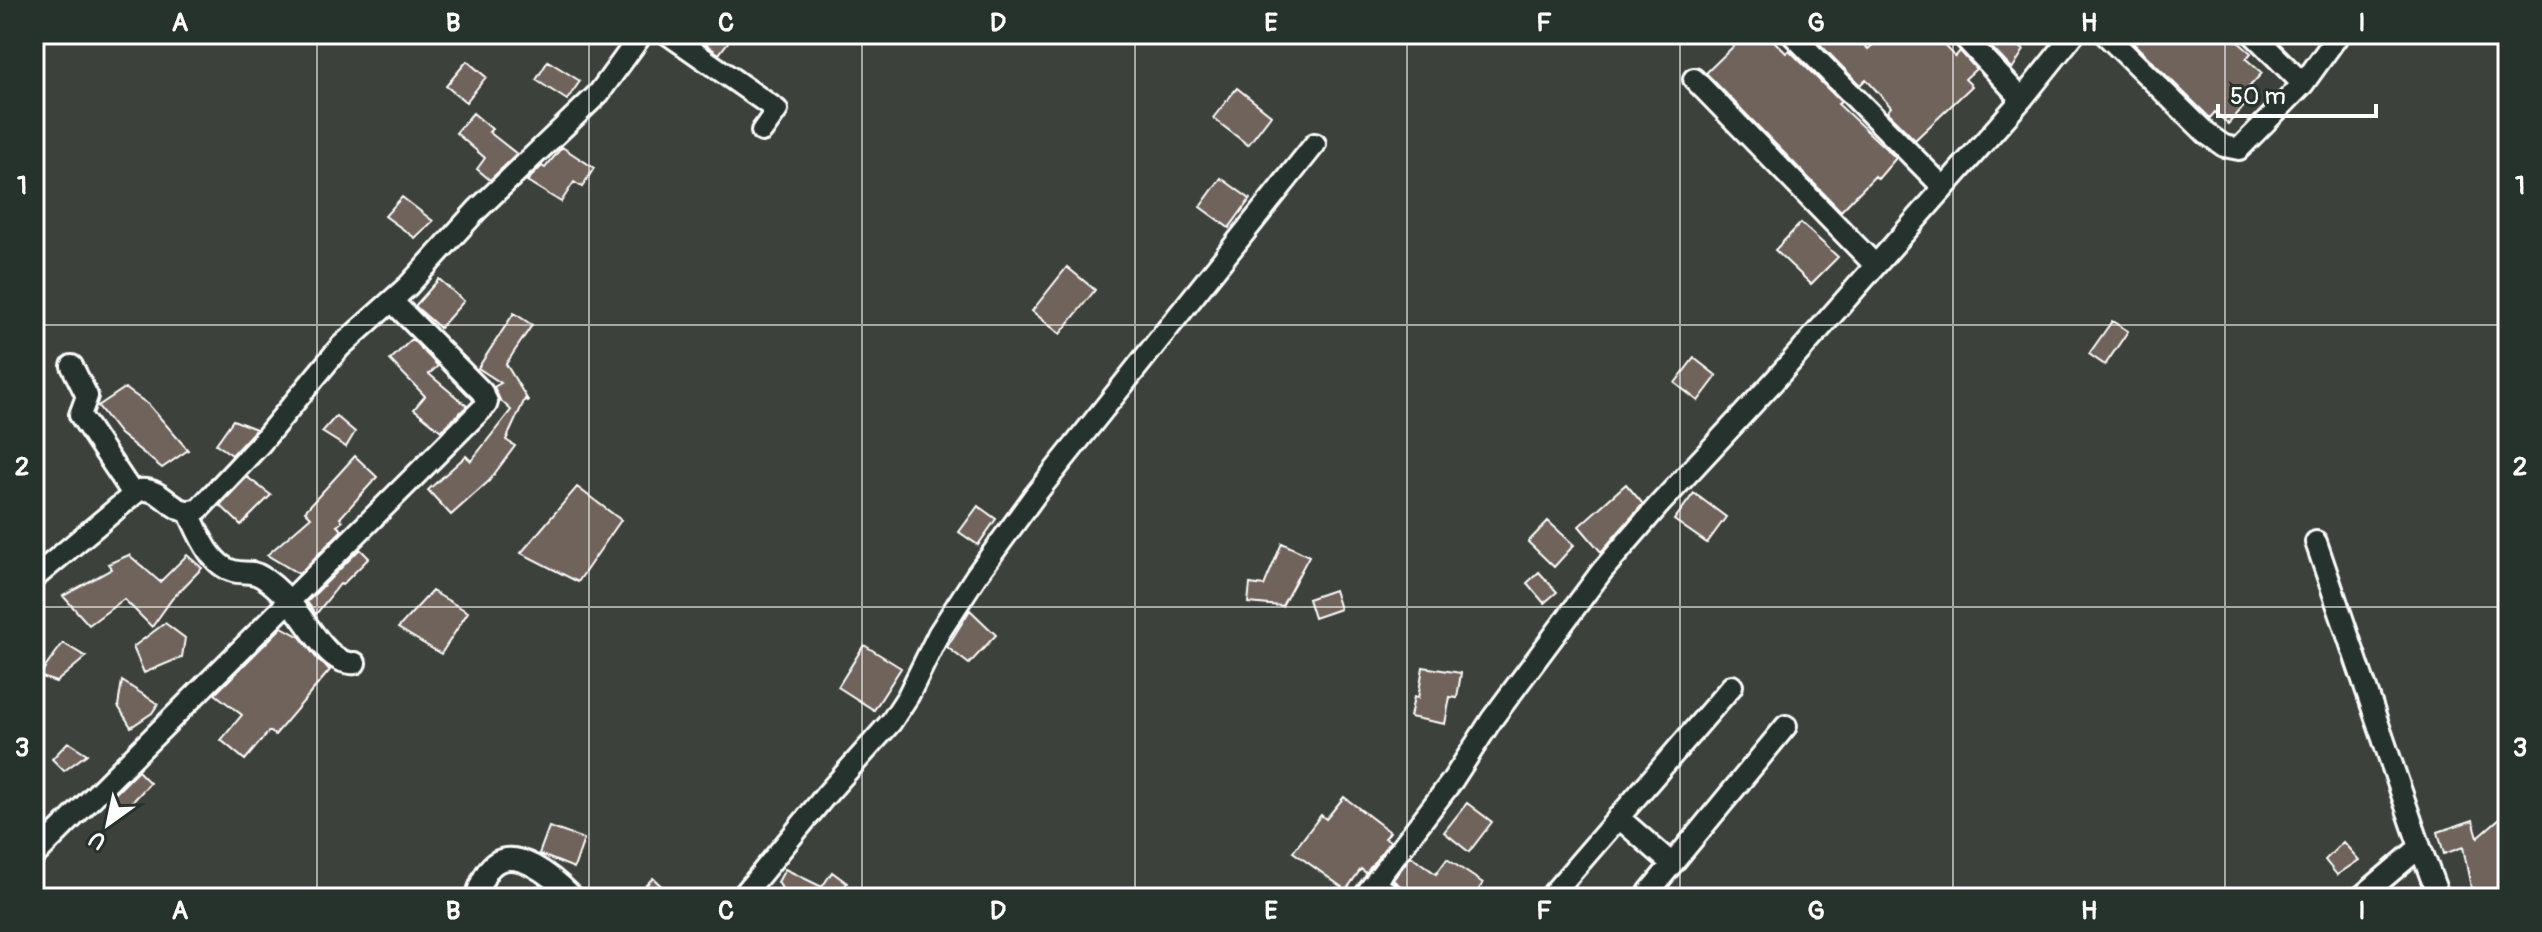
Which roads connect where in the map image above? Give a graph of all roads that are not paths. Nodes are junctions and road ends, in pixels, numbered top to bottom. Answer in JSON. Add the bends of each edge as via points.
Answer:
{"nodes":[{"id":1,"x":642,"y":34,"type":"edge"},
{"id":2,"x":668,"y":34,"type":"edge"},
{"id":3,"x":1792,"y":34,"type":"edge"},
{"id":4,"x":1961,"y":34,"type":"edge"},
{"id":5,"x":2074,"y":34,"type":"edge"},
{"id":6,"x":2105,"y":34,"type":"edge"},
{"id":7,"x":2253,"y":34,"type":"edge"},
{"id":8,"x":2339,"y":34,"type":"edge"},
{"id":9,"x":1694,"y":79,"type":"dead end"},
{"id":10,"x":2303,"y":84,"type":"junction"},
{"id":11,"x":2022,"y":99,"type":"junction"},
{"id":12,"x":762,"y":131,"type":"dead end"},
{"id":13,"x":1315,"y":144,"type":"dead end"},
{"id":14,"x":1943,"y":187,"type":"junction"},
{"id":15,"x":1875,"y":265,"type":"junction"},
{"id":16,"x":392,"y":301,"type":"junction"},
{"id":17,"x":72,"y":366,"type":"dead end"},
{"id":18,"x":133,"y":494,"type":"junction"},
{"id":19,"x":189,"y":513,"type":"junction"},
{"id":20,"x":2316,"y":542,"type":"dead end"},
{"id":21,"x":34,"y":578,"type":"edge"},
{"id":22,"x":288,"y":601,"type":"junction"},
{"id":23,"x":355,"y":663,"type":"dead end"},
{"id":24,"x":1732,"y":686,"type":"dead end"},
{"id":25,"x":1786,"y":726,"type":"dead end"},
{"id":26,"x":1618,"y":817,"type":"junction"},
{"id":27,"x":2420,"y":847,"type":"junction"},
{"id":28,"x":34,"y":856,"type":"edge"},
{"id":29,"x":1672,"y":864,"type":"junction"},
{"id":30,"x":1369,"y":891,"type":"edge"},
{"id":31,"x":1649,"y":892,"type":"dead end"},
{"id":32,"x":476,"y":898,"type":"edge"},
{"id":33,"x":574,"y":898,"type":"edge"},
{"id":34,"x":741,"y":898,"type":"edge"},
{"id":35,"x":1395,"y":898,"type":"edge"},
{"id":36,"x":1549,"y":898,"type":"edge"},
{"id":37,"x":2360,"y":898,"type":"edge"},
{"id":38,"x":2439,"y":898,"type":"edge"}],
"edges":[{"from":1,"to":16,"type":"street","via":[[599,93]]},
{"from":2,"to":12,"type":"street","via":[[777,110]]},
{"from":3,"to":14,"type":"street"},
{"from":4,"to":11,"type":"street"},
{"from":5,"to":11,"type":"street"},
{"from":6,"to":10,"type":"street","via":[[2224,146],[2239,149]]},
{"from":7,"to":10,"type":"street"},
{"from":8,"to":10,"type":"street"},
{"from":9,"to":15,"type":"street"},
{"from":11,"to":14,"type":"street"},
{"from":13,"to":34,"type":"street","via":[[1035,495],[939,633],[891,722]]},
{"from":14,"to":15,"type":"street"},
{"from":15,"to":30,"type":"street","via":[[1602,571]]},
{"from":16,"to":19,"type":"street","via":[[340,347],[260,444],[199,509]]},
{"from":16,"to":22,"type":"street","via":[[487,402]]},
{"from":17,"to":18,"type":"street","via":[[87,396],[80,415]]},
{"from":18,"to":19,"type":"street","via":[[154,491]]},
{"from":18,"to":21,"type":"street"},
{"from":19,"to":22,"type":"street","via":[[221,564],[255,573]]},
{"from":20,"to":27,"type":"street"},
{"from":22,"to":23,"type":"street","via":[[324,648],[337,659]]},
{"from":22,"to":28,"type":"street"},
{"from":24,"to":26,"type":"street"},
{"from":25,"to":29,"type":"street"},
{"from":26,"to":29,"type":"street"},
{"from":26,"to":36,"type":"street"},
{"from":27,"to":37,"type":"street"},
{"from":27,"to":38,"type":"street"},
{"from":29,"to":31,"type":"street"},
{"from":30,"to":35,"type":"street"},
{"from":32,"to":33,"type":"street","via":[[490,867],[515,858]]}]}
